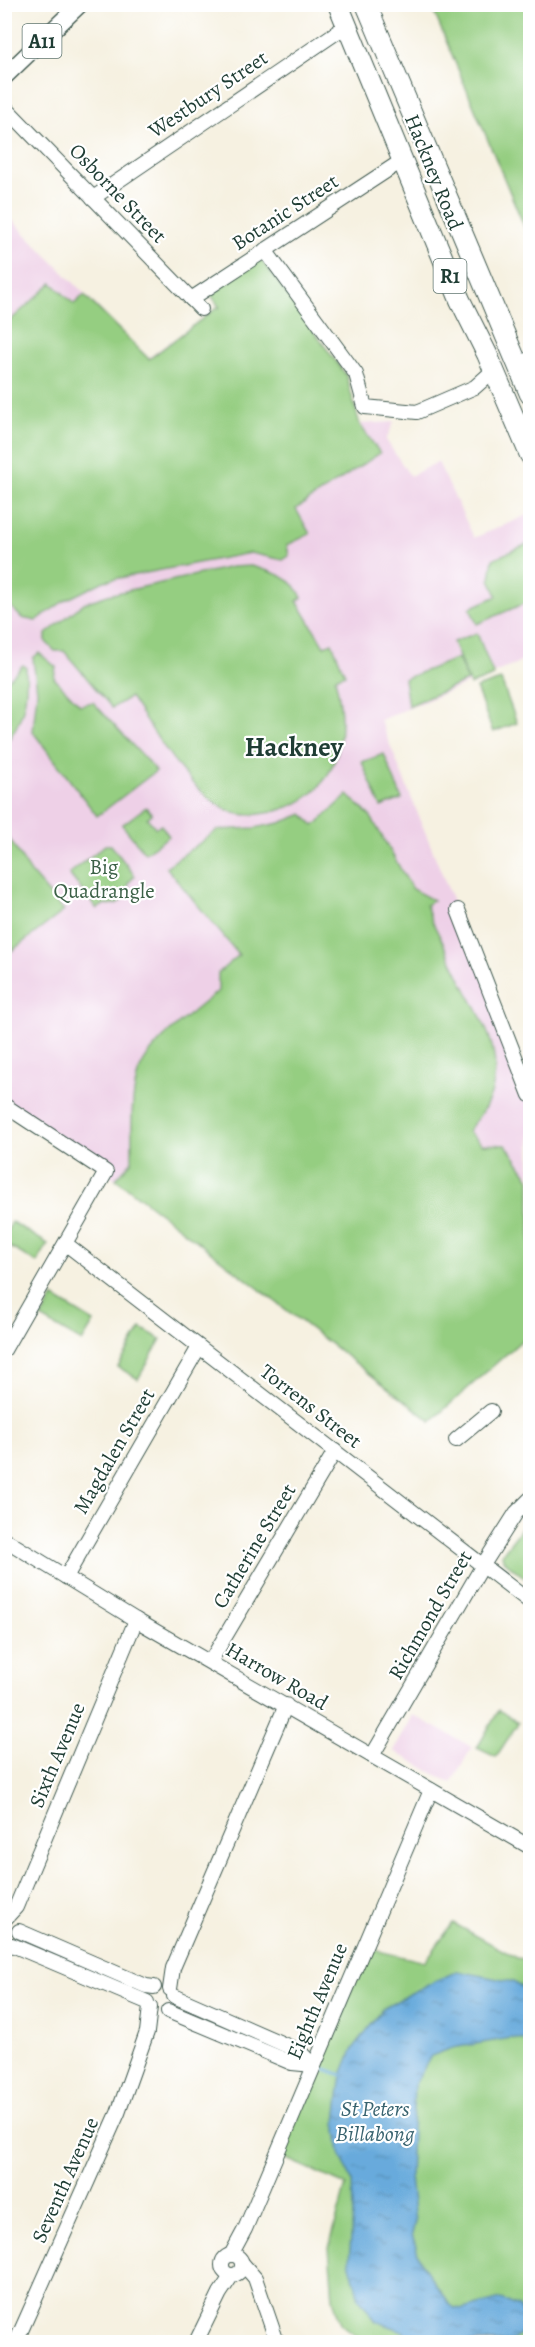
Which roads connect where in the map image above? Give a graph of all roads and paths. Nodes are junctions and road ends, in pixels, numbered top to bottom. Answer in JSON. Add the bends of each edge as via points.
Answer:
{"nodes":[{"id":1,"x":80,"y":4,"type":"edge"},
{"id":2,"x":338,"y":4,"type":"edge"},
{"id":3,"x":366,"y":4,"type":"edge"},
{"id":4,"x":346,"y":26,"type":"junction"},
{"id":5,"x":4,"y":77,"type":"edge"},
{"id":6,"x":4,"y":106,"type":"edge"},
{"id":7,"x":403,"y":160,"type":"junction"},
{"id":8,"x":93,"y":198,"type":"junction"},
{"id":9,"x":265,"y":250,"type":"junction"},
{"id":10,"x":196,"y":304,"type":"joint"},
{"id":11,"x":524,"y":361,"type":"edge"},
{"id":12,"x":494,"y":370,"type":"junction"},
{"id":13,"x":475,"y":387,"type":"junction"},
{"id":14,"x":502,"y":389,"type":"junction"},
{"id":15,"x":531,"y":394,"type":"edge"},
{"id":16,"x":531,"y":423,"type":"edge"},
{"id":17,"x":531,"y":455,"type":"edge"},
{"id":18,"x":458,"y":910,"type":"dead end"},
{"id":19,"x":526,"y":1071,"type":"edge"},
{"id":20,"x":531,"y":1095,"type":"edge"},
{"id":21,"x":4,"y":1105,"type":"edge"},
{"id":22,"x":66,"y":1244,"type":"junction"},
{"id":23,"x":199,"y":1347,"type":"junction"},
{"id":24,"x":4,"y":1350,"type":"edge"},
{"id":25,"x":491,"y":1411,"type":"dead end"},
{"id":26,"x":456,"y":1440,"type":"dead end"},
{"id":27,"x":335,"y":1451,"type":"junction"},
{"id":28,"x":531,"y":1498,"type":"edge"},
{"id":29,"x":4,"y":1539,"type":"edge"},
{"id":30,"x":483,"y":1565,"type":"junction"},
{"id":31,"x":66,"y":1577,"type":"junction"},
{"id":32,"x":531,"y":1602,"type":"edge"},
{"id":33,"x":136,"y":1620,"type":"junction"},
{"id":34,"x":210,"y":1662,"type":"junction"},
{"id":35,"x":286,"y":1705,"type":"junction"},
{"id":36,"x":372,"y":1756,"type":"junction"},
{"id":37,"x":431,"y":1790,"type":"junction"},
{"id":38,"x":531,"y":1847,"type":"edge"},
{"id":39,"x":11,"y":1924,"type":"edge"},
{"id":40,"x":7,"y":1947,"type":"edge"},
{"id":41,"x":165,"y":1990,"type":"junction"},
{"id":42,"x":156,"y":2008,"type":"junction"},
{"id":43,"x":313,"y":2065,"type":"junction"},
{"id":44,"x":235,"y":2266,"type":"junction"},
{"id":45,"x":16,"y":2343,"type":"edge"},
{"id":46,"x":196,"y":2343,"type":"edge"},
{"id":47,"x":277,"y":2343,"type":"edge"}],
"edges":[{"from":1,"to":5,"type":"main road","number":"A11"},
{"from":2,"to":4,"type":"highway","name":"Hackney Road","number":"R1"},
{"from":3,"to":11,"type":"highway","name":"Hackney Road","number":"R1"},
{"from":4,"to":7,"type":"highway","name":"Hackney Road","number":"R1"},
{"from":4,"to":8,"type":"street","name":"Westbury Street"},
{"from":6,"to":8,"type":"street","name":"Osborne Street"},
{"from":7,"to":9,"type":"street","name":"Botanic Street"},
{"from":7,"to":12,"type":"highway","name":"Hackney Road","number":"R1","via":[[460,300]]},
{"from":8,"to":10,"type":"street","name":"Osborne Street"},
{"from":9,"to":10,"type":"street","name":"Botanic Street"},
{"from":9,"to":13,"type":"street","via":[[356,374],[365,406],[417,412]]},
{"from":11,"to":15,"type":"highway","name":"Hackney Road","number":"R1"},
{"from":11,"to":16,"type":"highway","via":[[512,366],[510,373]]},
{"from":12,"to":13,"type":"street"},
{"from":12,"to":14,"type":"highway","name":"Hackney Road","number":"R1"},
{"from":13,"to":14,"type":"street"},
{"from":14,"to":17,"type":"highway","name":"Hackney Road","number":"R1"},
{"from":18,"to":19,"type":"street"},
{"from":19,"to":20,"type":"street"},
{"from":21,"to":22,"type":"street","via":[[106,1172]]},
{"from":22,"to":23,"type":"street","name":"Torrens Street"},
{"from":22,"to":24,"type":"street"},
{"from":23,"to":27,"type":"street","name":"Torrens Street"},
{"from":23,"to":31,"type":"street","name":"Magdalen Street"},
{"from":25,"to":26,"type":"street"},
{"from":27,"to":30,"type":"street","name":"Torrens Street"},
{"from":27,"to":34,"type":"street","name":"Catherine Street"},
{"from":28,"to":30,"type":"street","name":"Richmond Street","via":[[516,1513]]},
{"from":29,"to":31,"type":"street","name":"Harrow Road"},
{"from":30,"to":32,"type":"street","name":"Torrens Street"},
{"from":30,"to":36,"type":"street","name":"Richmond Street"},
{"from":31,"to":33,"type":"street","name":"Harrow Road"},
{"from":33,"to":34,"type":"street","name":"Harrow Road"},
{"from":33,"to":39,"type":"street","name":"Sixth Avenue"},
{"from":34,"to":35,"type":"street","name":"Harrow Road"},
{"from":35,"to":36,"type":"street","name":"Harrow Road"},
{"from":35,"to":41,"type":"street"},
{"from":36,"to":37,"type":"street","name":"Harrow Road"},
{"from":37,"to":38,"type":"street","name":"Harrow Road"},
{"from":37,"to":43,"type":"street","name":"Eighth Avenue"},
{"from":39,"to":40,"type":"street","name":"Sixth Avenue","via":[[17,1941]]},
{"from":39,"to":41,"type":"street","via":[[146,1986]]},
{"from":40,"to":42,"type":"street"},
{"from":41,"to":42,"type":"street","via":[[149,1992]]},
{"from":41,"to":42,"type":"street","via":[[172,2006]]},
{"from":41,"to":43,"type":"street","via":[[298,2051]]},
{"from":42,"to":43,"type":"street","via":[[292,2063]]},
{"from":42,"to":45,"type":"street","name":"Seventh Avenue","via":[[118,2113]]},
{"from":43,"to":44,"type":"street","name":"Eighth Avenue","via":[[244,2229]]},
{"from":44,"to":46,"type":"street","name":"Eighth Avenue"},
{"from":44,"to":47,"type":"street","via":[[258,2294]]}]}
